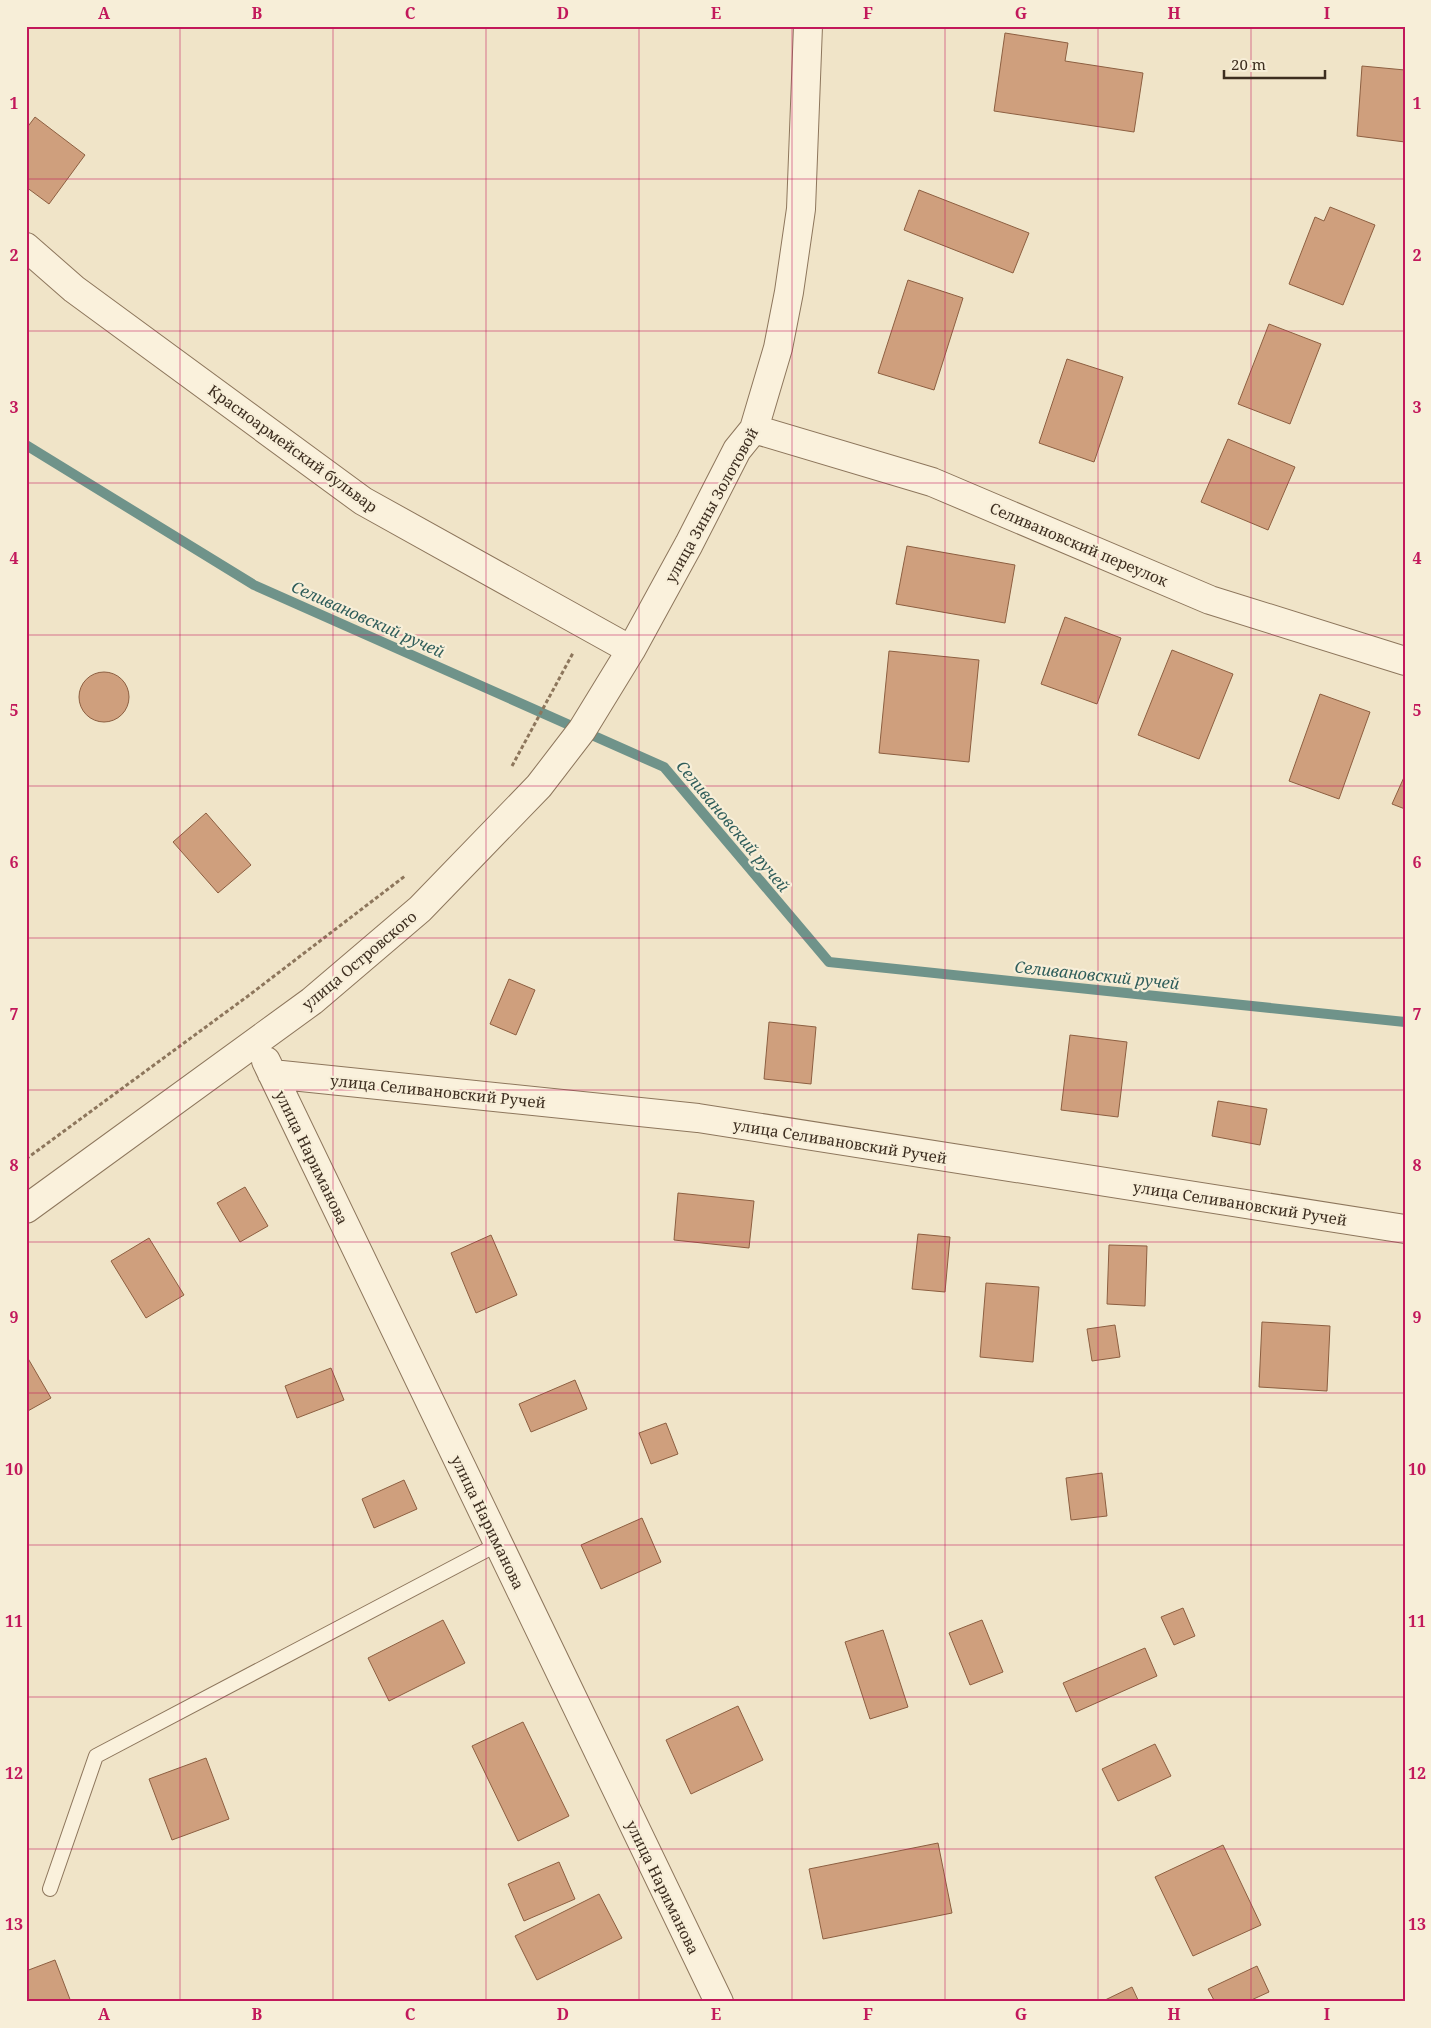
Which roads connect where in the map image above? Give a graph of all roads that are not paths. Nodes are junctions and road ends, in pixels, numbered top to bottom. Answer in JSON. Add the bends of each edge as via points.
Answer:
{"nodes":[{"id":1,"x":808,"y":26,"type":"edge"},
{"id":2,"x":26,"y":248,"type":"edge"},
{"id":3,"x":754,"y":429,"type":"junction"},
{"id":4,"x":631,"y":650,"type":"junction"},
{"id":5,"x":1405,"y":661,"type":"edge"},
{"id":6,"x":257,"y":1042,"type":"junction"},
{"id":7,"x":272,"y":1074,"type":"junction"},
{"id":8,"x":26,"y":1210,"type":"edge"},
{"id":9,"x":1405,"y":1229,"type":"edge"},
{"id":10,"x":498,"y":1544,"type":"junction"},
{"id":11,"x":50,"y":1888,"type":"dead end"},
{"id":12,"x":719,"y":2002,"type":"edge"}],
"edges":[{"from":1,"to":3,"type":"street","name":"улица Зины Золотовой","via":[[801,209],[778,348]]},
{"from":2,"to":4,"type":"street","name":"Красноармейский бульвар","via":[[74,289],[363,501]]},
{"from":3,"to":4,"type":"street","name":"улица Зины Золотовой","via":[[737,450]]},
{"from":3,"to":5,"type":"street","name":"Селивановский переулок","via":[[932,482],[1210,600]]},
{"from":4,"to":6,"type":"street","name":"улица Островского","via":[[582,730],[539,786],[484,844],[420,909],[312,1001]]},
{"from":6,"to":7,"type":"street","name":"улица Нариманова"},
{"from":6,"to":8,"type":"street","name":"улица Островского"},
{"from":7,"to":9,"type":"street","name":"улица Селивановский Ручей","via":[[698,1118]]},
{"from":7,"to":10,"type":"street","name":"улица Нариманова"},
{"from":10,"to":11,"type":"lane","via":[[96,1756]]},
{"from":10,"to":12,"type":"street","name":"улица Нариманова"}]}
